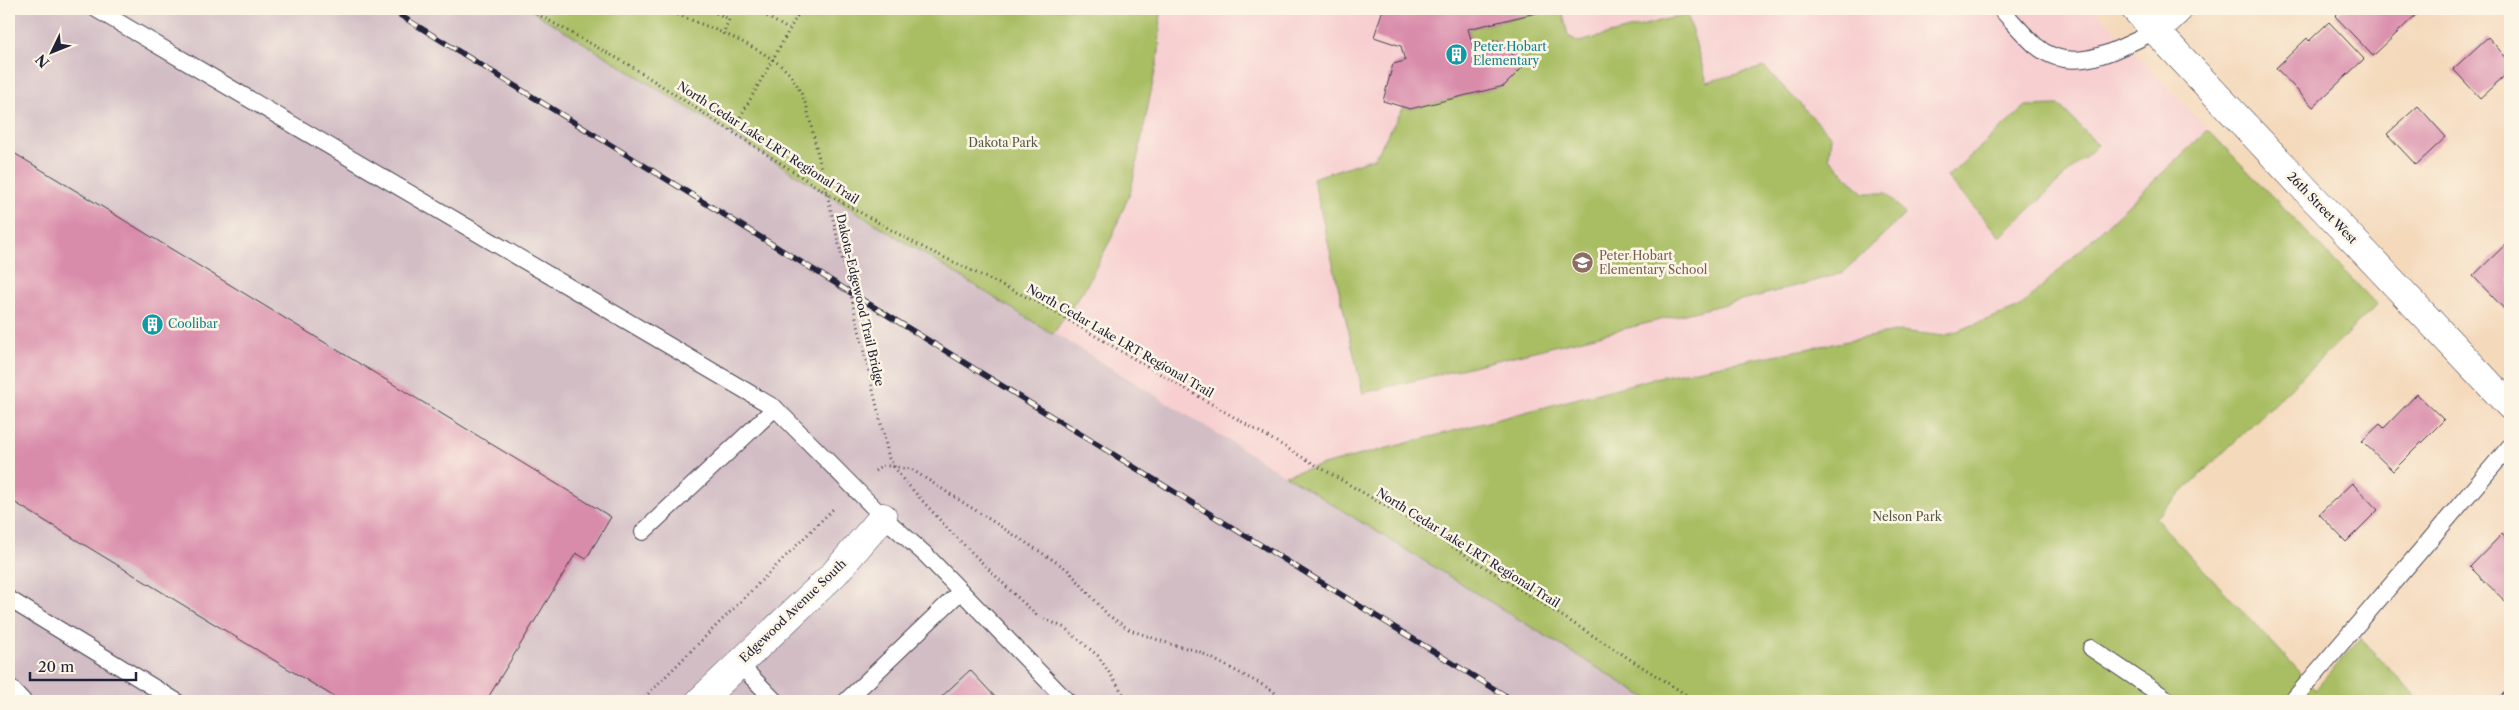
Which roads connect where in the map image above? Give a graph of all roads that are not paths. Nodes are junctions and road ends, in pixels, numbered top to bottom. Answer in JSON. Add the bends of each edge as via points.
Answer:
{"nodes":[{"id":1,"x":96,"y":9,"type":"edge"},
{"id":2,"x":2001,"y":9,"type":"edge"},
{"id":3,"x":2135,"y":9,"type":"edge"},
{"id":4,"x":2179,"y":9,"type":"edge"},
{"id":5,"x":2156,"y":31,"type":"junction"},
{"id":6,"x":2510,"y":406,"type":"edge"},
{"id":7,"x":775,"y":408,"type":"junction"},
{"id":8,"x":2510,"y":446,"type":"edge"},
{"id":9,"x":883,"y":518,"type":"junction"},
{"id":10,"x":643,"y":532,"type":"dead end"},
{"id":11,"x":961,"y":591,"type":"junction"},
{"id":12,"x":9,"y":599,"type":"edge"},
{"id":13,"x":2091,"y":648,"type":"dead end"},
{"id":14,"x":739,"y":664,"type":"junction"},
{"id":15,"x":9,"y":686,"type":"edge"},
{"id":16,"x":23,"y":701,"type":"edge"},
{"id":17,"x":176,"y":701,"type":"edge"},
{"id":18,"x":700,"y":701,"type":"edge"},
{"id":19,"x":775,"y":701,"type":"edge"},
{"id":20,"x":846,"y":701,"type":"edge"},
{"id":21,"x":1067,"y":701,"type":"edge"},
{"id":22,"x":2170,"y":701,"type":"edge"},
{"id":23,"x":2292,"y":701,"type":"edge"}],
"edges":[{"from":1,"to":7,"type":"lane"},
{"from":2,"to":5,"type":"lane","via":[[2036,46],[2071,61],[2088,60]]},
{"from":3,"to":5,"type":"street","name":"26th Street West"},
{"from":4,"to":5,"type":"street"},
{"from":5,"to":6,"type":"street","name":"26th Street West"},
{"from":7,"to":9,"type":"lane"},
{"from":7,"to":10,"type":"lane"},
{"from":8,"to":23,"type":"lane"},
{"from":9,"to":11,"type":"lane"},
{"from":9,"to":14,"type":"street","name":"Edgewood Avenue South","via":[[834,574]]},
{"from":11,"to":20,"type":"lane"},
{"from":11,"to":21,"type":"lane"},
{"from":12,"to":17,"type":"lane"},
{"from":13,"to":22,"type":"lane"},
{"from":14,"to":18,"type":"street","name":"Edgewood Avenue South"},
{"from":14,"to":19,"type":"lane"},
{"from":15,"to":16,"type":"lane"}]}
